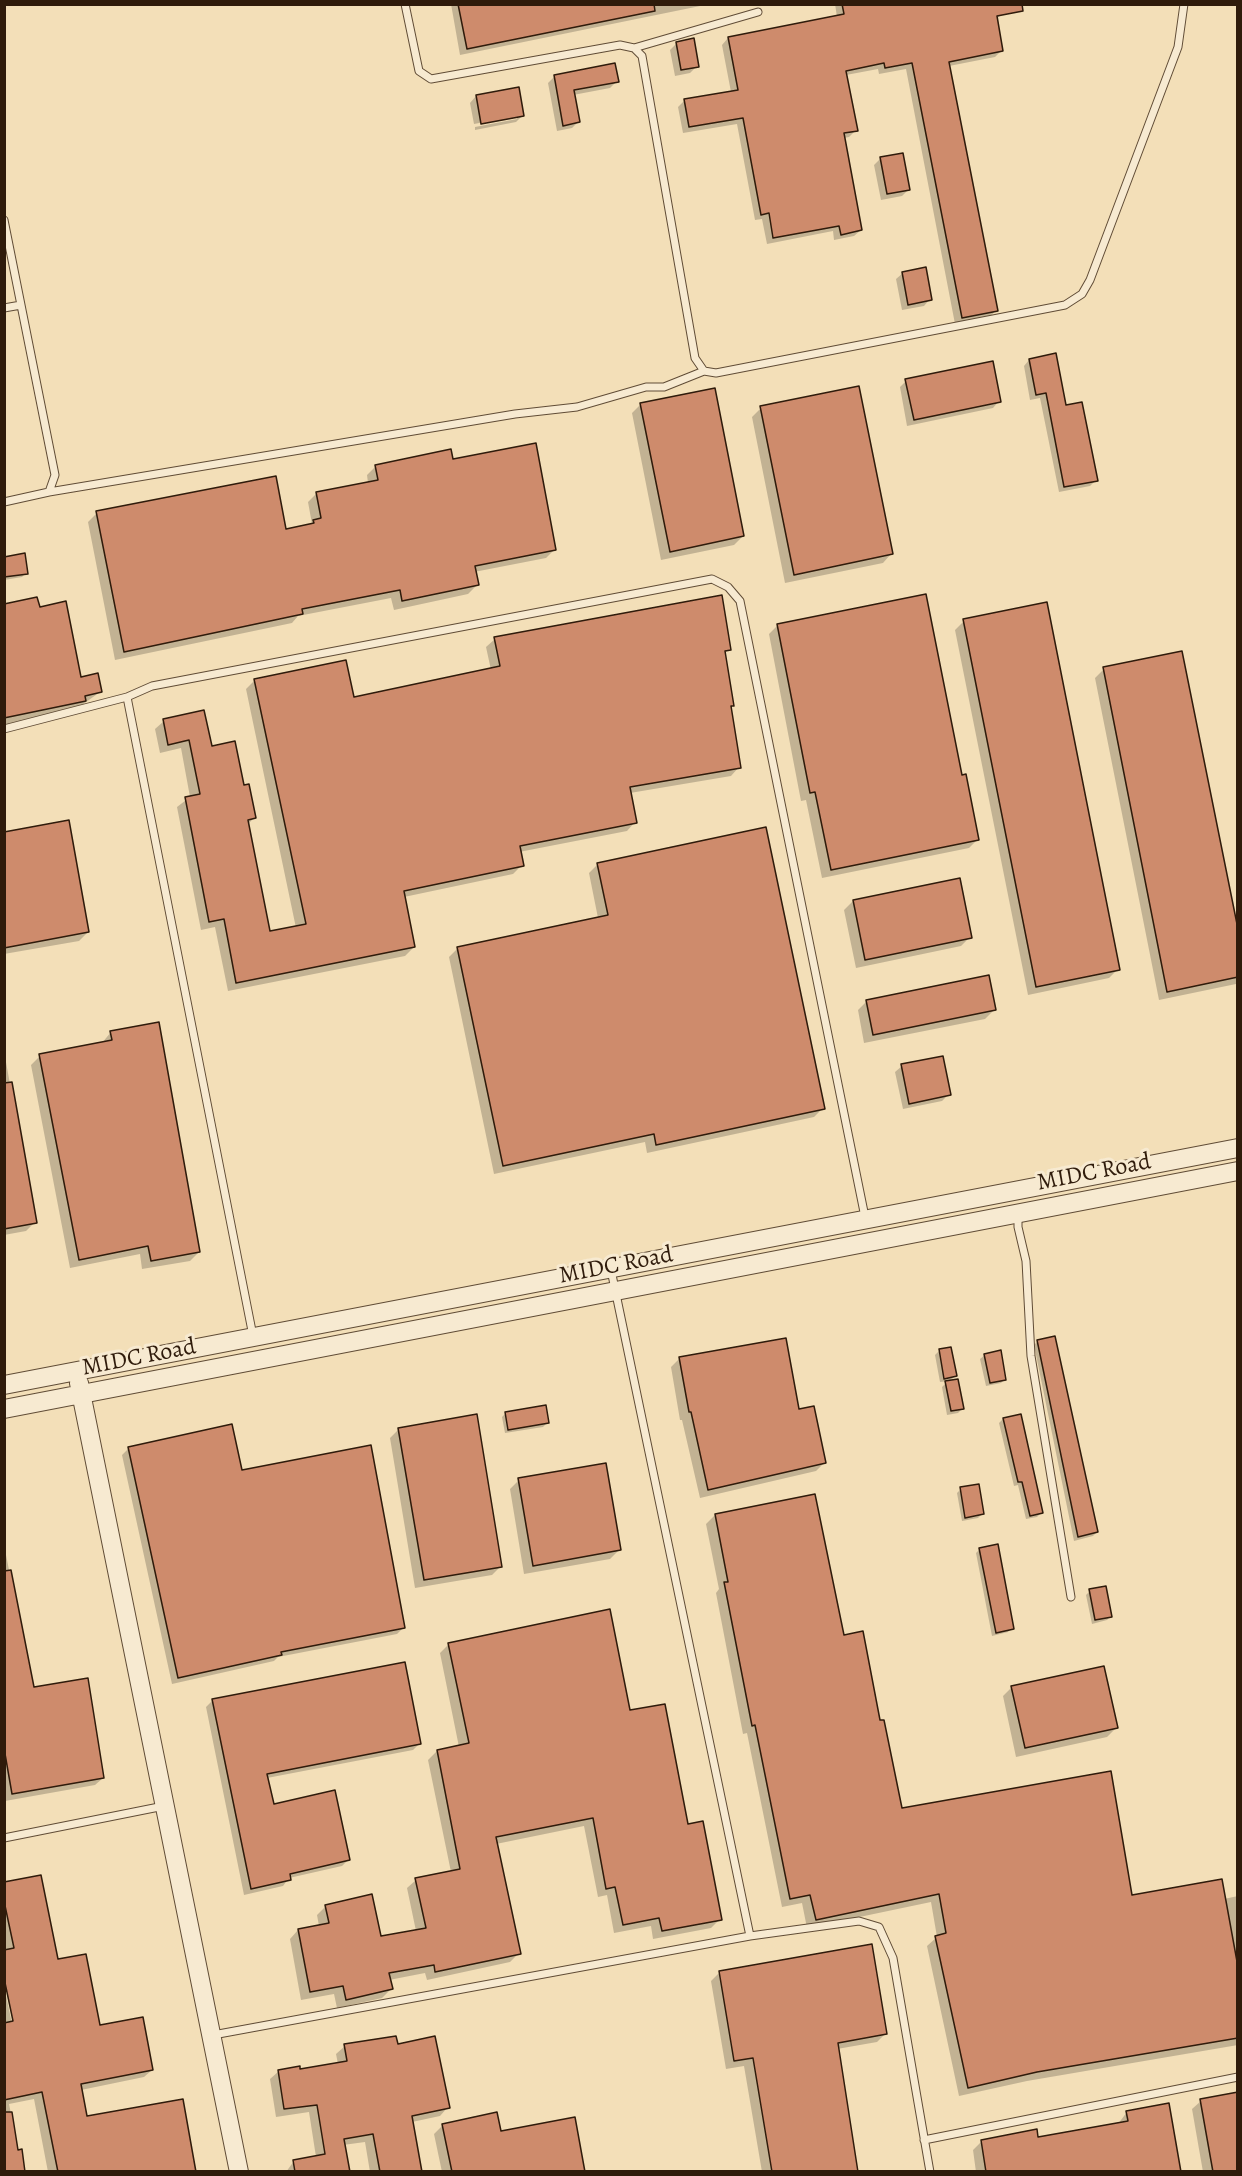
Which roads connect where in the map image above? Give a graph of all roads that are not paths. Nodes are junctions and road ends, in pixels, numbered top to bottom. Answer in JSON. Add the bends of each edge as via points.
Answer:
{"nodes":[{"id":1,"x":405,"y":4,"type":"edge"},
{"id":2,"x":1184,"y":4,"type":"edge"},
{"id":3,"x":758,"y":12,"type":"dead end"},
{"id":4,"x":634,"y":48,"type":"junction"},
{"id":5,"x":4,"y":220,"type":"edge"},
{"id":6,"x":21,"y":304,"type":"junction"},
{"id":7,"x":4,"y":308,"type":"edge"},
{"id":8,"x":704,"y":371,"type":"junction"},
{"id":9,"x":49,"y":492,"type":"junction"},
{"id":10,"x":4,"y":502,"type":"edge"},
{"id":11,"x":127,"y":697,"type":"junction"},
{"id":12,"x":4,"y":729,"type":"edge"},
{"id":13,"x":1238,"y":1148,"type":"edge"},
{"id":14,"x":1238,"y":1170,"type":"edge"},
{"id":15,"x":1018,"y":1211,"type":"junction"},
{"id":16,"x":865,"y":1219,"type":"junction"},
{"id":17,"x":611,"y":1270,"type":"junction"},
{"id":18,"x":616,"y":1290,"type":"junction"},
{"id":19,"x":253,"y":1336,"type":"junction"},
{"id":20,"x":76,"y":1370,"type":"junction"},
{"id":21,"x":4,"y":1385,"type":"edge"},
{"id":22,"x":81,"y":1394,"type":"junction"},
{"id":23,"x":4,"y":1409,"type":"edge"},
{"id":24,"x":1071,"y":1597,"type":"dead end"},
{"id":25,"x":164,"y":1806,"type":"junction"},
{"id":26,"x":4,"y":1838,"type":"edge"},
{"id":27,"x":750,"y":1936,"type":"junction"},
{"id":28,"x":211,"y":2036,"type":"junction"},
{"id":29,"x":1238,"y":2077,"type":"edge"},
{"id":30,"x":924,"y":2140,"type":"junction"},
{"id":31,"x":239,"y":2172,"type":"edge"},
{"id":32,"x":930,"y":2172,"type":"edge"}],
"edges":[{"from":1,"to":4,"type":"lane","via":[[418,71],[431,80],[620,45]]},
{"from":2,"to":8,"type":"lane","via":[[1178,47],[1082,294],[1065,305],[716,373]]},
{"from":3,"to":4,"type":"lane"},
{"from":4,"to":8,"type":"lane","via":[[642,56],[695,358]]},
{"from":5,"to":6,"type":"lane"},
{"from":6,"to":7,"type":"lane"},
{"from":6,"to":9,"type":"lane","via":[[56,475]]},
{"from":8,"to":9,"type":"lane","via":[[664,387],[646,387],[576,407]]},
{"from":9,"to":10,"type":"lane"},
{"from":11,"to":12,"type":"lane"},
{"from":11,"to":16,"type":"lane","via":[[152,686],[712,579],[728,587],[740,601]]},
{"from":11,"to":19,"type":"lane"},
{"from":13,"to":16,"type":"street","name":"MIDC Road"},
{"from":14,"to":15,"type":"street","name":"MIDC Road"},
{"from":15,"to":18,"type":"street","name":"MIDC Road"},
{"from":15,"to":24,"type":"lane","via":[[1026,1261],[1031,1356]]},
{"from":16,"to":17,"type":"street","name":"MIDC Road"},
{"from":17,"to":18,"type":"lane"},
{"from":17,"to":19,"type":"street","name":"MIDC Road"},
{"from":18,"to":22,"type":"street","name":"MIDC Road"},
{"from":18,"to":27,"type":"lane"},
{"from":19,"to":20,"type":"street","name":"MIDC Road"},
{"from":20,"to":21,"type":"street","name":"MIDC Road"},
{"from":20,"to":22,"type":"street"},
{"from":22,"to":23,"type":"street","name":"MIDC Road"},
{"from":22,"to":25,"type":"street"},
{"from":25,"to":26,"type":"lane"},
{"from":25,"to":28,"type":"street"},
{"from":27,"to":28,"type":"lane"},
{"from":27,"to":30,"type":"lane","via":[[859,1921],[879,1927],[893,1958]]},
{"from":28,"to":31,"type":"street"},
{"from":29,"to":30,"type":"lane"},
{"from":30,"to":32,"type":"lane"}]}
